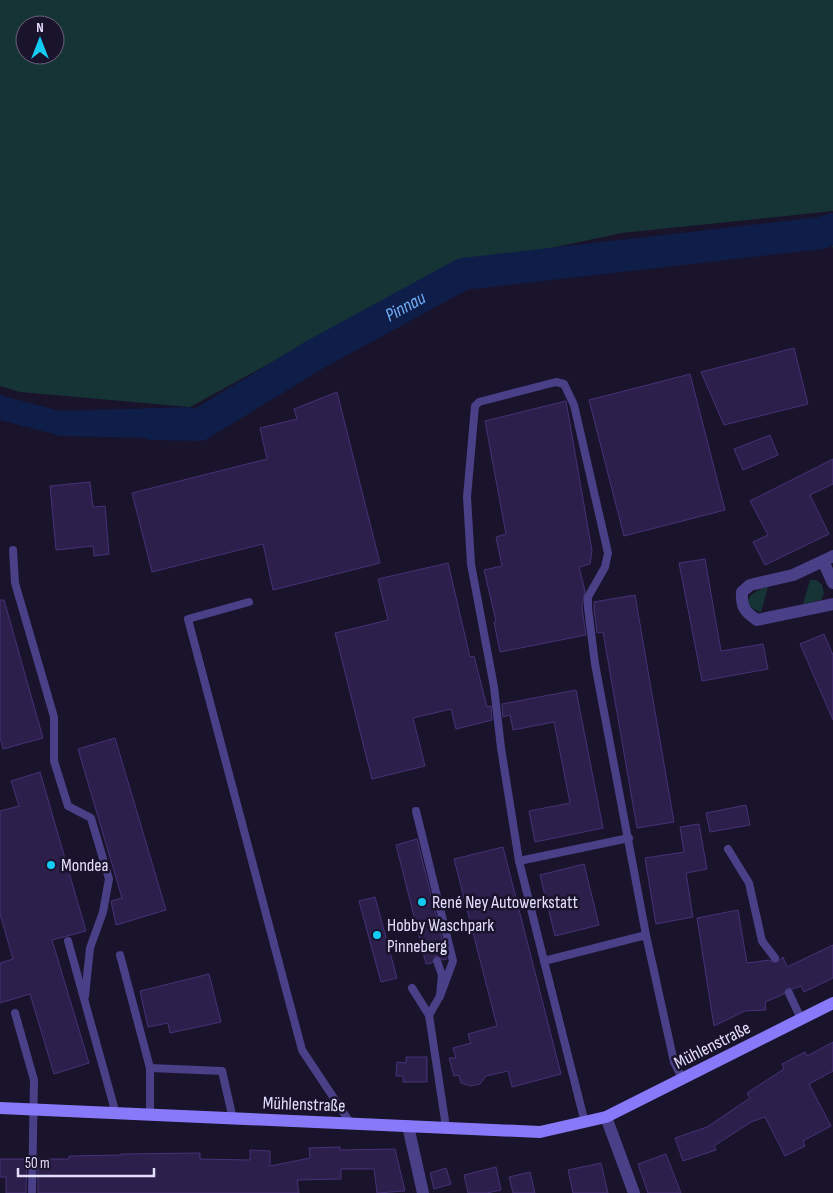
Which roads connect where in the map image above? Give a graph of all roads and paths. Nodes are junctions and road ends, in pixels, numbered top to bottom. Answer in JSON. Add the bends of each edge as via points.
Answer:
{"nodes":[{"id":1,"x":13,"y":550,"type":"dead end"},
{"id":2,"x":828,"y":558,"type":"edge"},
{"id":3,"x":833,"y":583,"type":"edge"},
{"id":4,"x":249,"y":602,"type":"dead end"},
{"id":5,"x":833,"y":604,"type":"edge"},
{"id":6,"x":416,"y":811,"type":"dead end"},
{"id":7,"x":629,"y":838,"type":"junction"},
{"id":8,"x":728,"y":849,"type":"dead end"},
{"id":9,"x":519,"y":861,"type":"junction"},
{"id":10,"x":646,"y":936,"type":"junction"},
{"id":11,"x":68,"y":941,"type":"dead end"},
{"id":12,"x":120,"y":955,"type":"dead end"},
{"id":13,"x":775,"y":958,"type":"dead end"},
{"id":14,"x":437,"y":961,"type":"dead end"},
{"id":15,"x":544,"y":961,"type":"junction"},
{"id":16,"x":412,"y":988,"type":"dead end"},
{"id":17,"x":789,"y":993,"type":"dead end"},
{"id":18,"x":85,"y":996,"type":"junction"},
{"id":19,"x":440,"y":996,"type":"junction"},
{"id":20,"x":833,"y":1003,"type":"edge"},
{"id":21,"x":15,"y":1013,"type":"dead end"},
{"id":22,"x":430,"y":1015,"type":"junction"},
{"id":23,"x":801,"y":1020,"type":"junction"},
{"id":24,"x":150,"y":1068,"type":"junction"},
{"id":25,"x":683,"y":1080,"type":"junction"},
{"id":26,"x":0,"y":1108,"type":"edge"},
{"id":27,"x":32,"y":1110,"type":"junction"},
{"id":28,"x":116,"y":1114,"type":"junction"},
{"id":29,"x":150,"y":1116,"type":"junction"},
{"id":30,"x":606,"y":1117,"type":"junction"},
{"id":31,"x":233,"y":1119,"type":"junction"},
{"id":32,"x":585,"y":1123,"type":"junction"},
{"id":33,"x":351,"y":1124,"type":"junction"},
{"id":34,"x":408,"y":1126,"type":"junction"},
{"id":35,"x":446,"y":1127,"type":"junction"},
{"id":36,"x":32,"y":1193,"type":"edge"},
{"id":37,"x":423,"y":1193,"type":"edge"},
{"id":38,"x":634,"y":1193,"type":"edge"}],
"edges":[{"from":1,"to":18,"type":"lane","via":[[15,584],[54,717],[54,761],[68,806],[91,818],[108,879],[103,912],[90,948]]},
{"from":2,"to":3,"type":"street"},
{"from":2,"to":5,"type":"street","via":[[793,575],[750,585],[742,592],[742,604],[746,613],[757,620]]},
{"from":4,"to":33,"type":"lane","via":[[188,619],[302,1050]]},
{"from":6,"to":19,"type":"lane","via":[[453,961]]},
{"from":7,"to":9,"type":"lane"},
{"from":7,"to":9,"type":"lane","via":[[595,664],[588,608],[588,597],[605,567],[608,552],[574,405],[564,384],[556,382],[479,402],[473,413],[467,497],[471,564],[494,687]]},
{"from":7,"to":10,"type":"lane"},
{"from":8,"to":13,"type":"lane","via":[[749,883],[762,941]]},
{"from":9,"to":15,"type":"lane"},
{"from":10,"to":15,"type":"lane"},
{"from":10,"to":25,"type":"lane","via":[[674,1062]]},
{"from":11,"to":18,"type":"lane"},
{"from":12,"to":24,"type":"lane"},
{"from":14,"to":19,"type":"lane","via":[[442,975]]},
{"from":15,"to":32,"type":"lane"},
{"from":16,"to":22,"type":"lane"},
{"from":17,"to":23,"type":"lane"},
{"from":18,"to":28,"type":"lane"},
{"from":19,"to":22,"type":"lane"},
{"from":20,"to":23,"type":"main road","name":"Mühlenstraße"},
{"from":21,"to":27,"type":"lane","via":[[34,1080]]},
{"from":22,"to":35,"type":"lane"},
{"from":23,"to":25,"type":"main road","name":"Mühlenstraße"},
{"from":24,"to":29,"type":"lane"},
{"from":24,"to":31,"type":"lane","via":[[222,1071]]},
{"from":25,"to":30,"type":"main road","name":"Mühlenstraße"},
{"from":26,"to":27,"type":"main road","name":"Mühlenstraße"},
{"from":27,"to":28,"type":"main road","name":"Mühlenstraße"},
{"from":27,"to":36,"type":"lane"},
{"from":28,"to":29,"type":"main road","name":"Mühlenstraße"},
{"from":29,"to":31,"type":"main road","name":"Mühlenstraße"},
{"from":30,"to":32,"type":"main road","name":"Mühlenstraße"},
{"from":30,"to":38,"type":"street"},
{"from":31,"to":33,"type":"main road","name":"Mühlenstraße"},
{"from":32,"to":35,"type":"main road","name":"Mühlenstraße","via":[[540,1132]]},
{"from":33,"to":34,"type":"main road","name":"Mühlenstraße"},
{"from":34,"to":35,"type":"main road","name":"Mühlenstraße"},
{"from":34,"to":37,"type":"street"}]}
